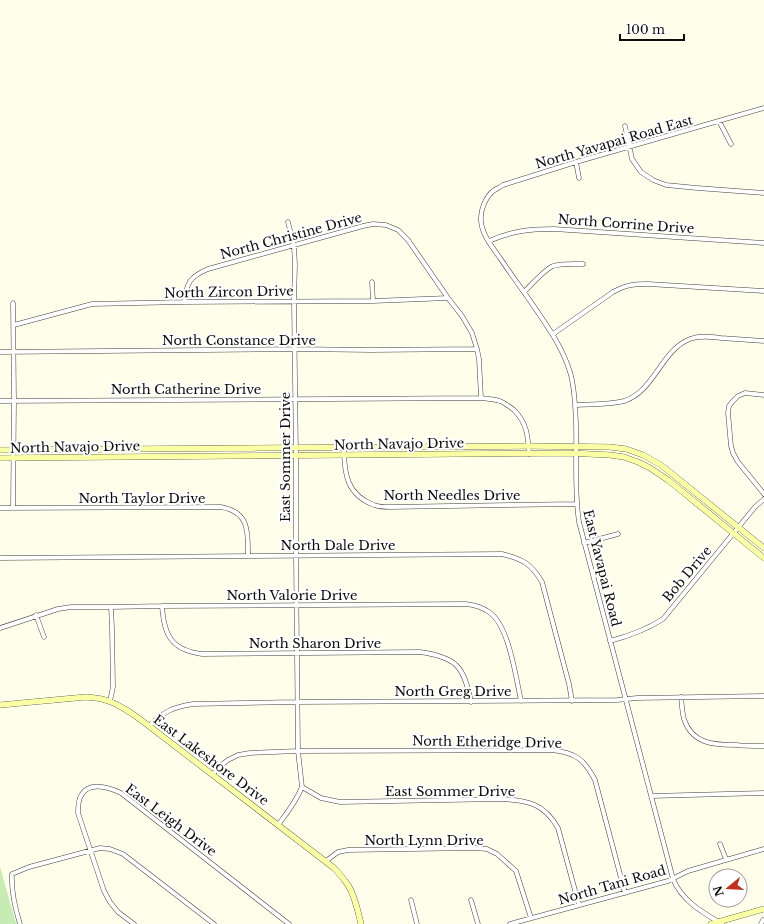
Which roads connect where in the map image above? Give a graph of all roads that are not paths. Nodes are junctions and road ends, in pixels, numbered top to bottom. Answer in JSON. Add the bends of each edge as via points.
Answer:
{"nodes":[{"id":1,"x":764,"y":108,"type":"edge"},
{"id":2,"x":719,"y":121,"type":"junction"},
{"id":3,"x":624,"y":126,"type":"dead end"},
{"id":4,"x":731,"y":144,"type":"dead end"},
{"id":5,"x":629,"y":147,"type":"junction"},
{"id":6,"x":576,"y":162,"type":"junction"},
{"id":7,"x":579,"y":178,"type":"dead end"},
{"id":8,"x":764,"y":192,"type":"edge"},
{"id":9,"x":481,"y":211,"type":"joint"},
{"id":10,"x":288,"y":222,"type":"dead end"},
{"id":11,"x":489,"y":240,"type":"junction"},
{"id":12,"x":764,"y":243,"type":"edge"},
{"id":13,"x":294,"y":246,"type":"junction"},
{"id":14,"x":583,"y":264,"type":"dead end"},
{"id":15,"x":372,"y":282,"type":"dead end"},
{"id":16,"x":764,"y":291,"type":"edge"},
{"id":17,"x":524,"y":292,"type":"junction"},
{"id":18,"x":448,"y":298,"type":"junction"},
{"id":19,"x":294,"y":301,"type":"junction"},
{"id":20,"x":373,"y":301,"type":"junction"},
{"id":21,"x":184,"y":302,"type":"junction"},
{"id":22,"x":13,"y":303,"type":"dead end"},
{"id":23,"x":14,"y":325,"type":"junction"},
{"id":24,"x":553,"y":334,"type":"junction"},
{"id":25,"x":764,"y":341,"type":"edge"},
{"id":26,"x":295,"y":349,"type":"junction"},
{"id":27,"x":477,"y":349,"type":"junction"},
{"id":28,"x":0,"y":352,"type":"edge"},
{"id":29,"x":13,"y":352,"type":"junction"},
{"id":30,"x":764,"y":395,"type":"edge"},
{"id":31,"x":481,"y":398,"type":"junction"},
{"id":32,"x":295,"y":399,"type":"junction"},
{"id":33,"x":14,"y":400,"type":"junction"},
{"id":34,"x":0,"y":401,"type":"edge"},
{"id":35,"x":575,"y":405,"type":"junction"},
{"id":36,"x":529,"y":446,"type":"junction"},
{"id":37,"x":576,"y":446,"type":"junction"},
{"id":38,"x":344,"y":448,"type":"junction"},
{"id":39,"x":296,"y":449,"type":"junction"},
{"id":40,"x":0,"y":450,"type":"edge"},
{"id":41,"x":13,"y":450,"type":"junction"},
{"id":42,"x":576,"y":453,"type":"junction"},
{"id":43,"x":529,"y":454,"type":"junction"},
{"id":44,"x":296,"y":456,"type":"junction"},
{"id":45,"x":344,"y":456,"type":"junction"},
{"id":46,"x":0,"y":458,"type":"edge"},
{"id":47,"x":13,"y":458,"type":"junction"},
{"id":48,"x":672,"y":474,"type":"junction"},
{"id":49,"x":668,"y":480,"type":"junction"},
{"id":50,"x":764,"y":494,"type":"edge"},
{"id":51,"x":764,"y":499,"type":"edge"},
{"id":52,"x":576,"y":504,"type":"junction"},
{"id":53,"x":0,"y":508,"type":"edge"},
{"id":54,"x":13,"y":508,"type":"junction"},
{"id":55,"x":739,"y":527,"type":"junction"},
{"id":56,"x":734,"y":533,"type":"junction"},
{"id":57,"x":618,"y":534,"type":"dead end"},
{"id":58,"x":584,"y":543,"type":"junction"},
{"id":59,"x":764,"y":548,"type":"edge"},
{"id":60,"x":248,"y":556,"type":"junction"},
{"id":61,"x":296,"y":556,"type":"junction"},
{"id":62,"x":0,"y":558,"type":"edge"},
{"id":63,"x":764,"y":558,"type":"edge"},
{"id":64,"x":297,"y":604,"type":"junction"},
{"id":65,"x":162,"y":606,"type":"junction"},
{"id":66,"x":111,"y":607,"type":"junction"},
{"id":67,"x":36,"y":615,"type":"junction"},
{"id":68,"x":0,"y":628,"type":"edge"},
{"id":69,"x":44,"y":637,"type":"dead end"},
{"id":70,"x":610,"y":641,"type":"junction"},
{"id":71,"x":297,"y":653,"type":"junction"},
{"id":72,"x":764,"y":696,"type":"edge"},
{"id":73,"x":681,"y":698,"type":"junction"},
{"id":74,"x":625,"y":699,"type":"junction"},
{"id":75,"x":110,"y":701,"type":"junction"},
{"id":76,"x":521,"y":701,"type":"junction"},
{"id":77,"x":572,"y":701,"type":"junction"},
{"id":78,"x":298,"y":702,"type":"junction"},
{"id":79,"x":471,"y":702,"type":"junction"},
{"id":80,"x":0,"y":706,"type":"edge"},
{"id":81,"x":149,"y":726,"type":"junction"},
{"id":82,"x":764,"y":746,"type":"edge"},
{"id":83,"x":298,"y":751,"type":"junction"},
{"id":84,"x":212,"y":775,"type":"junction"},
{"id":85,"x":302,"y":787,"type":"junction"},
{"id":86,"x":764,"y":793,"type":"edge"},
{"id":87,"x":651,"y":796,"type":"junction"},
{"id":88,"x":278,"y":825,"type":"junction"},
{"id":89,"x":720,"y":844,"type":"dead end"},
{"id":90,"x":764,"y":848,"type":"edge"},
{"id":91,"x":90,"y":851,"type":"junction"},
{"id":92,"x":726,"y":859,"type":"junction"},
{"id":93,"x":326,"y":861,"type":"junction"},
{"id":94,"x":674,"y":879,"type":"junction"},
{"id":95,"x":625,"y":893,"type":"junction"},
{"id":96,"x":411,"y":900,"type":"dead end"},
{"id":97,"x":471,"y":900,"type":"dead end"},
{"id":98,"x":579,"y":905,"type":"junction"},
{"id":99,"x":764,"y":909,"type":"edge"},
{"id":100,"x":531,"y":918,"type":"junction"},
{"id":101,"x":720,"y":923,"type":"edge"},
{"id":102,"x":20,"y":924,"type":"edge"},
{"id":103,"x":134,"y":924,"type":"edge"},
{"id":104,"x":214,"y":924,"type":"edge"},
{"id":105,"x":289,"y":924,"type":"edge"},
{"id":106,"x":362,"y":924,"type":"edge"},
{"id":107,"x":417,"y":924,"type":"edge"},
{"id":108,"x":478,"y":924,"type":"edge"},
{"id":109,"x":510,"y":924,"type":"edge"},
{"id":110,"x":711,"y":924,"type":"edge"}],
"edges":[{"from":1,"to":2,"type":"street","name":"North Yavapai Road East"},
{"from":2,"to":4,"type":"street"},
{"from":2,"to":5,"type":"street","name":"North Yavapai Road East"},
{"from":3,"to":5,"type":"street"},
{"from":5,"to":6,"type":"street","name":"North Yavapai Road East"},
{"from":5,"to":8,"type":"street","via":[[632,159],[641,172],[652,180],[666,185]]},
{"from":6,"to":7,"type":"street"},
{"from":6,"to":9,"type":"street","name":"North Yavapai Road East","via":[[503,185],[493,191]]},
{"from":9,"to":11,"type":"street","name":"East Yavapai Road","via":[[482,230]]},
{"from":10,"to":13,"type":"street","name":"East Sommer Drive"},
{"from":11,"to":12,"type":"street","name":"North Corrine Drive","via":[[519,231],[554,229]]},
{"from":11,"to":17,"type":"street","name":"East Yavapai Road"},
{"from":13,"to":18,"type":"street","name":"North Christine Drive","via":[[363,226],[386,225],[398,230],[408,240]]},
{"from":13,"to":19,"type":"street","name":"East Sommer Drive"},
{"from":13,"to":21,"type":"street","name":"North Christine Drive","via":[[199,273],[191,279],[186,288]]},
{"from":14,"to":17,"type":"street","via":[[550,268]]},
{"from":15,"to":20,"type":"street"},
{"from":16,"to":24,"type":"street","via":[[634,284],[613,292]]},
{"from":17,"to":24,"type":"street","name":"East Yavapai Road"},
{"from":18,"to":20,"type":"street","name":"North Zircon Drive"},
{"from":18,"to":27,"type":"street","name":"North Christine Drive","via":[[472,333]]},
{"from":19,"to":20,"type":"street","name":"North Zircon Drive"},
{"from":19,"to":21,"type":"street","name":"North Zircon Drive"},
{"from":19,"to":26,"type":"street","name":"East Sommer Drive"},
{"from":21,"to":23,"type":"street","name":"North Zircon Drive","via":[[92,304]]},
{"from":22,"to":23,"type":"street"},
{"from":23,"to":29,"type":"street"},
{"from":24,"to":35,"type":"street","name":"East Yavapai Road","via":[[570,372]]},
{"from":25,"to":35,"type":"street","via":[[691,338],[670,354],[642,391],[636,395],[612,403]]},
{"from":26,"to":27,"type":"street","name":"North Constance Drive"},
{"from":26,"to":29,"type":"street","name":"North Constance Drive"},
{"from":26,"to":32,"type":"street","name":"East Sommer Drive"},
{"from":27,"to":31,"type":"street","name":"North Christine Drive"},
{"from":28,"to":29,"type":"street","name":"North Constance Drive"},
{"from":29,"to":33,"type":"street"},
{"from":30,"to":50,"type":"street","via":[[745,393],[738,396],[729,406],[728,412],[733,453]]},
{"from":31,"to":32,"type":"street","name":"North Catherine Drive"},
{"from":31,"to":36,"type":"street","name":"North Catherine Drive","via":[[501,401],[519,415],[525,425]]},
{"from":32,"to":33,"type":"street","name":"North Catherine Drive"},
{"from":32,"to":39,"type":"street","name":"East Sommer Drive"},
{"from":33,"to":34,"type":"street","name":"North Catherine Drive"},
{"from":33,"to":41,"type":"street"},
{"from":35,"to":37,"type":"street","name":"East Yavapai Road"},
{"from":36,"to":37,"type":"street","name":"North Navajo Drive"},
{"from":36,"to":38,"type":"street","name":"North Navajo Drive"},
{"from":36,"to":43,"type":"street","name":"North Catherine Drive"},
{"from":37,"to":42,"type":"street","name":"East Yavapai Road"},
{"from":37,"to":48,"type":"street","name":"North Navajo Drive","via":[[626,449],[643,455]]},
{"from":38,"to":39,"type":"street","name":"North Navajo Drive"},
{"from":38,"to":45,"type":"street","name":"North Needles Drive"},
{"from":39,"to":41,"type":"street","name":"North Navajo Drive"},
{"from":39,"to":44,"type":"street","name":"East Sommer Drive"},
{"from":40,"to":41,"type":"street","name":"North Navajo Drive"},
{"from":41,"to":47,"type":"street"},
{"from":42,"to":43,"type":"street","name":"North Navajo Drive"},
{"from":42,"to":49,"type":"street","name":"North Navajo Drive","via":[[624,457],[650,468]]},
{"from":42,"to":52,"type":"street","name":"East Yavapai Road"},
{"from":43,"to":45,"type":"street","name":"North Navajo Drive"},
{"from":44,"to":45,"type":"street","name":"North Navajo Drive"},
{"from":44,"to":47,"type":"street","name":"North Navajo Drive"},
{"from":44,"to":61,"type":"street","name":"East Sommer Drive"},
{"from":45,"to":52,"type":"street","name":"North Needles Drive","via":[[347,478],[354,492],[375,506]]},
{"from":46,"to":47,"type":"street","name":"North Navajo Drive"},
{"from":47,"to":54,"type":"street"},
{"from":48,"to":49,"type":"street"},
{"from":48,"to":55,"type":"street","name":"North Navajo Drive"},
{"from":49,"to":56,"type":"street","name":"North Navajo Drive"},
{"from":51,"to":55,"type":"street","name":"Bob Drive"},
{"from":52,"to":58,"type":"street","name":"East Yavapai Road"},
{"from":53,"to":54,"type":"street","name":"North Taylor Drive"},
{"from":54,"to":60,"type":"street","name":"North Taylor Drive","via":[[222,507],[240,516],[246,525]]},
{"from":55,"to":56,"type":"street","name":"Bob Drive"},
{"from":55,"to":59,"type":"street","name":"North Navajo Drive"},
{"from":56,"to":63,"type":"street","name":"North Navajo Drive"},
{"from":56,"to":70,"type":"street","name":"Bob Drive","via":[[663,619],[629,636]]},
{"from":57,"to":58,"type":"street"},
{"from":58,"to":70,"type":"street","name":"East Yavapai Road"},
{"from":60,"to":61,"type":"street","name":"North Dale Drive"},
{"from":60,"to":62,"type":"street","name":"North Dale Drive"},
{"from":61,"to":64,"type":"street","name":"East Sommer Drive"},
{"from":61,"to":77,"type":"street","name":"North Dale Drive","via":[[502,554],[526,563],[542,582]]},
{"from":64,"to":65,"type":"street","name":"North Valorie Drive"},
{"from":64,"to":71,"type":"street","name":"East Sommer Drive"},
{"from":64,"to":76,"type":"street","name":"North Valorie Drive","via":[[466,604],[480,607],[497,620],[504,632]]},
{"from":65,"to":66,"type":"street","name":"North Valorie Drive"},
{"from":65,"to":71,"type":"street","name":"North Sharon Drive","via":[[165,629],[172,641],[181,649],[192,653]]},
{"from":66,"to":67,"type":"street","name":"North Valorie Drive","via":[[71,607]]},
{"from":66,"to":75,"type":"street","via":[[113,687]]},
{"from":67,"to":68,"type":"street","name":"North Valorie Drive"},
{"from":67,"to":69,"type":"street"},
{"from":70,"to":74,"type":"street","name":"East Yavapai Road"},
{"from":71,"to":78,"type":"street","name":"East Sommer Drive"},
{"from":71,"to":79,"type":"street","name":"North Sharon Drive","via":[[420,652],[444,657],[456,664],[463,674]]},
{"from":72,"to":73,"type":"street","name":"North Greg Drive"},
{"from":73,"to":74,"type":"street","name":"North Greg Drive"},
{"from":73,"to":82,"type":"street","via":[[684,720],[698,738],[718,745]]},
{"from":74,"to":77,"type":"street","name":"North Greg Drive"},
{"from":74,"to":87,"type":"street","name":"East Yavapai Road"},
{"from":75,"to":80,"type":"street","name":"East Lakeshore Drive","via":[[86,697]]},
{"from":75,"to":81,"type":"street","name":"East Lakeshore Drive"},
{"from":76,"to":77,"type":"street","name":"North Greg Drive"},
{"from":76,"to":79,"type":"street","name":"North Greg Drive"},
{"from":78,"to":79,"type":"street","name":"North Greg Drive"},
{"from":78,"to":81,"type":"street","name":"North Greg Drive","via":[[193,704],[165,713]]},
{"from":78,"to":83,"type":"street","name":"East Sommer Drive"},
{"from":81,"to":84,"type":"street","name":"East Lakeshore Drive"},
{"from":83,"to":84,"type":"street","name":"North Etheridge Drive","via":[[238,756],[228,760]]},
{"from":83,"to":85,"type":"street","name":"East Sommer Drive"},
{"from":83,"to":95,"type":"street","name":"North Etheridge Drive","via":[[566,752],[583,761],[595,780]]},
{"from":84,"to":88,"type":"street","name":"East Lakeshore Drive"},
{"from":85,"to":88,"type":"street","via":[[292,807]]},
{"from":85,"to":98,"type":"street","name":"East Sommer Drive","via":[[321,798],[340,802],[524,800],[545,811],[558,828]]},
{"from":86,"to":87,"type":"street"},
{"from":87,"to":94,"type":"street","name":"East Yavapai Road"},
{"from":88,"to":93,"type":"street","name":"East Lakeshore Drive"},
{"from":89,"to":92,"type":"street"},
{"from":90,"to":92,"type":"street","name":"North Tani Road"},
{"from":91,"to":102,"type":"street","via":[[12,874],[13,894]]},
{"from":91,"to":103,"type":"street","via":[[110,902]]},
{"from":91,"to":104,"type":"street","via":[[100,848],[123,854]]},
{"from":91,"to":105,"type":"street","name":"East Leigh Drive","via":[[78,813],[80,797],[88,789],[103,787],[121,793]]},
{"from":92,"to":94,"type":"street","name":"North Tani Road","via":[[680,874]]},
{"from":93,"to":100,"type":"street","name":"North Lynn Drive","via":[[338,852],[348,850],[487,849],[497,854],[516,871]]},
{"from":93,"to":106,"type":"street","name":"East Lakeshore Drive","via":[[349,886]]},
{"from":94,"to":95,"type":"street","name":"North Tani Road"},
{"from":94,"to":101,"type":"street","name":"East Yavapai Road","via":[[683,896]]},
{"from":95,"to":98,"type":"street","name":"North Tani Road"},
{"from":96,"to":107,"type":"street"},
{"from":97,"to":108,"type":"street"},
{"from":98,"to":100,"type":"street","name":"North Tani Road"},
{"from":99,"to":101,"type":"street"},
{"from":100,"to":109,"type":"street","name":"North Tani Road"},
{"from":101,"to":110,"type":"street"}]}
